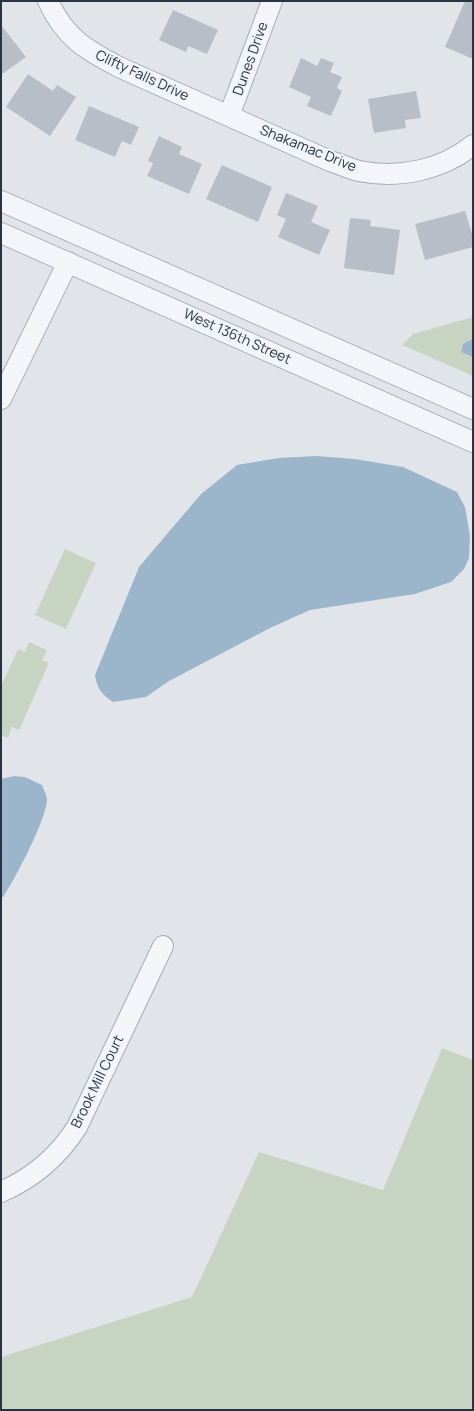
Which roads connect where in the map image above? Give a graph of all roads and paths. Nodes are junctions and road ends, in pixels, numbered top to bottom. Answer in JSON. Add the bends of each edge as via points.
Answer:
{"nodes":[{"id":1,"x":48,"y":1,"type":"edge"},
{"id":2,"x":272,"y":1,"type":"edge"},
{"id":3,"x":229,"y":116,"type":"junction"},
{"id":4,"x":473,"y":145,"type":"edge"},
{"id":5,"x":1,"y":201,"type":"edge"},
{"id":6,"x":1,"y":233,"type":"edge"},
{"id":7,"x":68,"y":262,"type":"junction"},
{"id":8,"x":1,"y":399,"type":"edge"},
{"id":9,"x":473,"y":409,"type":"edge"},
{"id":10,"x":473,"y":442,"type":"edge"},
{"id":11,"x":163,"y":946,"type":"dead end"},
{"id":12,"x":1,"y":1192,"type":"edge"}],
"edges":[{"from":1,"to":3,"type":"street","name":"Clifty Falls Drive","via":[[55,17],[71,37],[90,52]]},
{"from":2,"to":3,"type":"street","name":"Dunes Drive"},
{"from":3,"to":4,"type":"street","name":"Shakamac Drive","via":[[330,161],[359,171],[389,175],[410,173],[449,161]]},
{"from":5,"to":9,"type":"street"},
{"from":6,"to":7,"type":"street","name":"West 136th Street"},
{"from":7,"to":8,"type":"street"},
{"from":7,"to":10,"type":"street","name":"West 136th Street"},
{"from":11,"to":12,"type":"street","name":"Brook Mill Court","via":[[77,1127],[67,1142],[35,1174]]}]}
